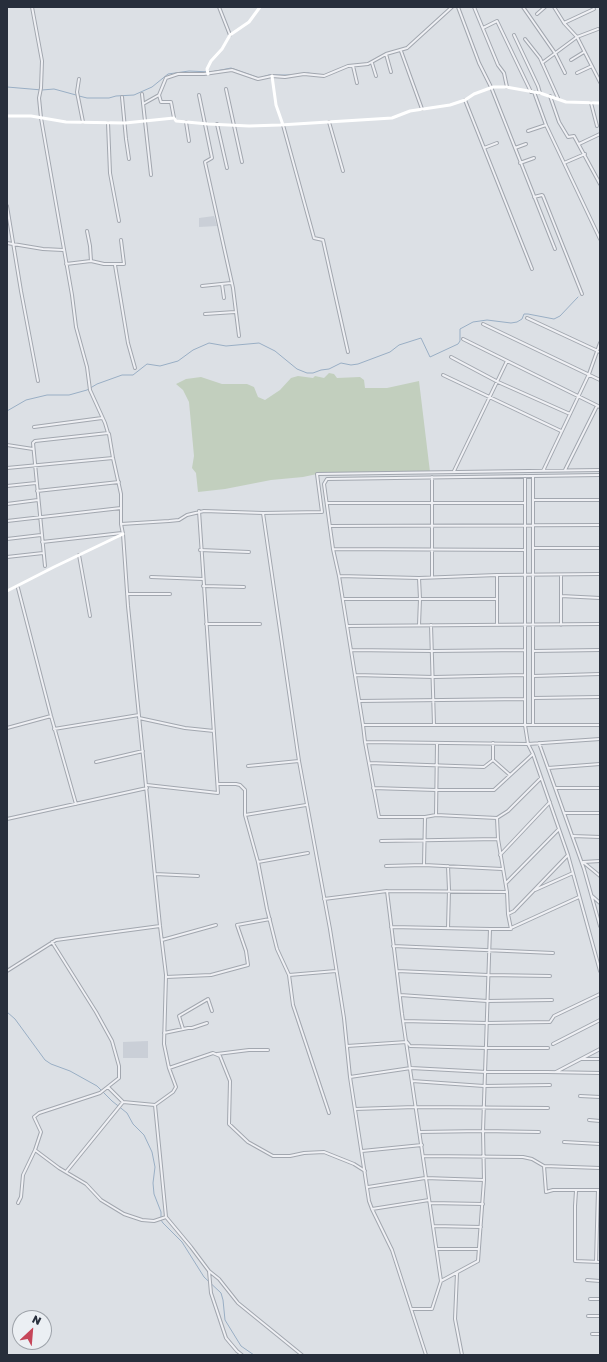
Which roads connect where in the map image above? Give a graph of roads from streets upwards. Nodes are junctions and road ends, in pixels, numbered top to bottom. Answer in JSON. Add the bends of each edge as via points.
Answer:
{"nodes":[{"id":1,"x":32,"y":7,"type":"edge"},
{"id":2,"x":219,"y":7,"type":"edge"},
{"id":3,"x":260,"y":7,"type":"edge"},
{"id":4,"x":452,"y":7,"type":"edge"},
{"id":5,"x":458,"y":7,"type":"edge"},
{"id":6,"x":474,"y":7,"type":"edge"},
{"id":7,"x":523,"y":7,"type":"edge"},
{"id":8,"x":545,"y":7,"type":"edge"},
{"id":9,"x":555,"y":7,"type":"edge"},
{"id":10,"x":594,"y":9,"type":"dead end"},
{"id":11,"x":537,"y":14,"type":"dead end"},
{"id":12,"x":564,"y":23,"type":"junction"},
{"id":13,"x":483,"y":28,"type":"junction"},
{"id":14,"x":598,"y":29,"type":"dead end"},
{"id":15,"x":230,"y":35,"type":"junction"},
{"id":16,"x":514,"y":35,"type":"dead end"},
{"id":17,"x":577,"y":37,"type":"junction"},
{"id":18,"x":525,"y":39,"type":"dead end"},
{"id":19,"x":401,"y":51,"type":"junction"},
{"id":20,"x":584,"y":52,"type":"junction"},
{"id":21,"x":555,"y":53,"type":"junction"},
{"id":22,"x":386,"y":54,"type":"junction"},
{"id":23,"x":571,"y":60,"type":"dead end"},
{"id":24,"x":372,"y":63,"type":"junction"},
{"id":25,"x":542,"y":63,"type":"junction"},
{"id":26,"x":353,"y":66,"type":"junction"},
{"id":27,"x":592,"y":66,"type":"junction"},
{"id":28,"x":391,"y":72,"type":"dead end"},
{"id":29,"x":600,"y":72,"type":"edge"},
{"id":30,"x":565,"y":73,"type":"dead end"},
{"id":31,"x":577,"y":73,"type":"dead end"},
{"id":32,"x":596,"y":73,"type":"junction"},
{"id":33,"x":208,"y":74,"type":"junction"},
{"id":34,"x":272,"y":76,"type":"junction"},
{"id":35,"x":376,"y":76,"type":"dead end"},
{"id":36,"x":79,"y":79,"type":"dead end"},
{"id":37,"x":600,"y":82,"type":"edge"},
{"id":38,"x":357,"y":83,"type":"dead end"},
{"id":39,"x":507,"y":87,"type":"junction"},
{"id":40,"x":491,"y":88,"type":"junction"},
{"id":41,"x":226,"y":89,"type":"dead end"},
{"id":42,"x":533,"y":92,"type":"junction"},
{"id":43,"x":540,"y":93,"type":"junction"},
{"id":44,"x":142,"y":94,"type":"dead end"},
{"id":45,"x":159,"y":95,"type":"junction"},
{"id":46,"x":199,"y":95,"type":"dead end"},
{"id":47,"x":550,"y":96,"type":"junction"},
{"id":48,"x":122,"y":98,"type":"dead end"},
{"id":49,"x":558,"y":98,"type":"junction"},
{"id":50,"x":465,"y":100,"type":"junction"},
{"id":51,"x":591,"y":103,"type":"junction"},
{"id":52,"x":143,"y":104,"type":"junction"},
{"id":53,"x":600,"y":104,"type":"edge"},
{"id":54,"x":422,"y":110,"type":"junction"},
{"id":55,"x":7,"y":116,"type":"edge"},
{"id":56,"x":42,"y":118,"type":"junction"},
{"id":57,"x":174,"y":118,"type":"junction"},
{"id":58,"x":144,"y":121,"type":"junction"},
{"id":59,"x":83,"y":122,"type":"junction"},
{"id":60,"x":108,"y":122,"type":"junction"},
{"id":61,"x":186,"y":122,"type":"junction"},
{"id":62,"x":329,"y":122,"type":"junction"},
{"id":63,"x":125,"y":123,"type":"junction"},
{"id":64,"x":204,"y":123,"type":"junction"},
{"id":65,"x":217,"y":124,"type":"junction"},
{"id":66,"x":233,"y":125,"type":"junction"},
{"id":67,"x":283,"y":125,"type":"junction"},
{"id":68,"x":546,"y":125,"type":"junction"},
{"id":69,"x":597,"y":126,"type":"dead end"},
{"id":70,"x":528,"y":131,"type":"dead end"},
{"id":71,"x":600,"y":134,"type":"edge"},
{"id":72,"x":189,"y":141,"type":"dead end"},
{"id":73,"x":497,"y":143,"type":"dead end"},
{"id":74,"x":526,"y":144,"type":"dead end"},
{"id":75,"x":579,"y":144,"type":"junction"},
{"id":76,"x":484,"y":148,"type":"junction"},
{"id":77,"x":514,"y":148,"type":"junction"},
{"id":78,"x":584,"y":154,"type":"junction"},
{"id":79,"x":534,"y":158,"type":"dead end"},
{"id":80,"x":129,"y":159,"type":"dead end"},
{"id":81,"x":242,"y":162,"type":"dead end"},
{"id":82,"x":520,"y":163,"type":"junction"},
{"id":83,"x":564,"y":163,"type":"junction"},
{"id":84,"x":227,"y":168,"type":"dead end"},
{"id":85,"x":343,"y":171,"type":"dead end"},
{"id":86,"x":151,"y":175,"type":"dead end"},
{"id":87,"x":600,"y":184,"type":"edge"},
{"id":88,"x":534,"y":197,"type":"junction"},
{"id":89,"x":7,"y":206,"type":"edge"},
{"id":90,"x":119,"y":221,"type":"dead end"},
{"id":91,"x":87,"y":231,"type":"dead end"},
{"id":92,"x":600,"y":239,"type":"edge"},
{"id":93,"x":121,"y":240,"type":"dead end"},
{"id":94,"x":7,"y":244,"type":"edge"},
{"id":95,"x":13,"y":245,"type":"junction"},
{"id":96,"x":555,"y":249,"type":"dead end"},
{"id":97,"x":64,"y":250,"type":"junction"},
{"id":98,"x":91,"y":262,"type":"junction"},
{"id":99,"x":66,"y":264,"type":"junction"},
{"id":100,"x":115,"y":264,"type":"junction"},
{"id":101,"x":532,"y":269,"type":"dead end"},
{"id":102,"x":231,"y":283,"type":"junction"},
{"id":103,"x":222,"y":284,"type":"junction"},
{"id":104,"x":202,"y":286,"type":"dead end"},
{"id":105,"x":582,"y":294,"type":"dead end"},
{"id":106,"x":224,"y":298,"type":"dead end"},
{"id":107,"x":235,"y":312,"type":"junction"},
{"id":108,"x":205,"y":314,"type":"dead end"},
{"id":109,"x":527,"y":318,"type":"dead end"},
{"id":110,"x":484,"y":324,"type":"dead end"},
{"id":111,"x":239,"y":336,"type":"dead end"},
{"id":112,"x":463,"y":339,"type":"dead end"},
{"id":113,"x":600,"y":343,"type":"edge"},
{"id":114,"x":597,"y":350,"type":"junction"},
{"id":115,"x":348,"y":352,"type":"dead end"},
{"id":116,"x":600,"y":352,"type":"edge"},
{"id":117,"x":451,"y":357,"type":"dead end"},
{"id":118,"x":507,"y":360,"type":"junction"},
{"id":119,"x":135,"y":368,"type":"dead end"},
{"id":120,"x":589,"y":374,"type":"junction"},
{"id":121,"x":443,"y":375,"type":"dead end"},
{"id":122,"x":600,"y":380,"type":"edge"},
{"id":123,"x":38,"y":381,"type":"dead end"},
{"id":124,"x":498,"y":382,"type":"junction"},
{"id":125,"x":579,"y":396,"type":"junction"},
{"id":126,"x":490,"y":397,"type":"junction"},
{"id":127,"x":599,"y":406,"type":"edge"},
{"id":128,"x":570,"y":414,"type":"junction"},
{"id":129,"x":102,"y":418,"type":"junction"},
{"id":130,"x":34,"y":427,"type":"dead end"},
{"id":131,"x":562,"y":431,"type":"junction"},
{"id":132,"x":108,"y":433,"type":"junction"},
{"id":133,"x":7,"y":445,"type":"edge"},
{"id":134,"x":33,"y":449,"type":"junction"},
{"id":135,"x":113,"y":458,"type":"junction"},
{"id":136,"x":34,"y":465,"type":"junction"},
{"id":137,"x":7,"y":468,"type":"edge"},
{"id":138,"x":565,"y":470,"type":"junction"},
{"id":139,"x":600,"y":470,"type":"edge"},
{"id":140,"x":454,"y":471,"type":"junction"},
{"id":141,"x":543,"y":471,"type":"junction"},
{"id":142,"x":600,"y":475,"type":"edge"},
{"id":143,"x":526,"y":476,"type":"junction"},
{"id":144,"x":533,"y":476,"type":"junction"},
{"id":145,"x":432,"y":477,"type":"junction"},
{"id":146,"x":119,"y":482,"type":"junction"},
{"id":147,"x":36,"y":483,"type":"junction"},
{"id":148,"x":7,"y":486,"type":"edge"},
{"id":149,"x":37,"y":491,"type":"junction"},
{"id":150,"x":38,"y":500,"type":"junction"},
{"id":151,"x":533,"y":500,"type":"junction"},
{"id":152,"x":600,"y":500,"type":"edge"},
{"id":153,"x":327,"y":503,"type":"junction"},
{"id":154,"x":432,"y":503,"type":"junction"},
{"id":155,"x":525,"y":503,"type":"junction"},
{"id":156,"x":7,"y":504,"type":"edge"},
{"id":157,"x":121,"y":508,"type":"junction"},
{"id":158,"x":199,"y":511,"type":"junction"},
{"id":159,"x":263,"y":514,"type":"junction"},
{"id":160,"x":39,"y":516,"type":"junction"},
{"id":161,"x":7,"y":521,"type":"edge"},
{"id":162,"x":121,"y":524,"type":"junction"},
{"id":163,"x":525,"y":525,"type":"junction"},
{"id":164,"x":600,"y":525,"type":"edge"},
{"id":165,"x":331,"y":526,"type":"junction"},
{"id":166,"x":433,"y":526,"type":"junction"},
{"id":167,"x":533,"y":526,"type":"junction"},
{"id":168,"x":123,"y":533,"type":"junction"},
{"id":169,"x":41,"y":535,"type":"junction"},
{"id":170,"x":7,"y":539,"type":"edge"},
{"id":171,"x":42,"y":542,"type":"junction"},
{"id":172,"x":533,"y":548,"type":"junction"},
{"id":173,"x":600,"y":548,"type":"edge"},
{"id":174,"x":333,"y":549,"type":"junction"},
{"id":175,"x":200,"y":550,"type":"junction"},
{"id":176,"x":432,"y":550,"type":"junction"},
{"id":177,"x":525,"y":550,"type":"junction"},
{"id":178,"x":249,"y":552,"type":"dead end"},
{"id":179,"x":43,"y":553,"type":"junction"},
{"id":180,"x":79,"y":555,"type":"junction"},
{"id":181,"x":7,"y":557,"type":"edge"},
{"id":182,"x":45,"y":566,"type":"dead end"},
{"id":183,"x":600,"y":574,"type":"edge"},
{"id":184,"x":497,"y":575,"type":"junction"},
{"id":185,"x":525,"y":575,"type":"junction"},
{"id":186,"x":533,"y":575,"type":"junction"},
{"id":187,"x":561,"y":575,"type":"junction"},
{"id":188,"x":339,"y":576,"type":"junction"},
{"id":189,"x":151,"y":577,"type":"dead end"},
{"id":190,"x":432,"y":577,"type":"junction"},
{"id":191,"x":419,"y":578,"type":"junction"},
{"id":192,"x":203,"y":579,"type":"junction"},
{"id":193,"x":203,"y":586,"type":"junction"},
{"id":194,"x":244,"y":587,"type":"dead end"},
{"id":195,"x":18,"y":588,"type":"dead end"},
{"id":196,"x":7,"y":591,"type":"edge"},
{"id":197,"x":127,"y":594,"type":"junction"},
{"id":198,"x":170,"y":594,"type":"dead end"},
{"id":199,"x":561,"y":596,"type":"junction"},
{"id":200,"x":600,"y":598,"type":"edge"},
{"id":201,"x":343,"y":599,"type":"junction"},
{"id":202,"x":420,"y":599,"type":"junction"},
{"id":203,"x":497,"y":599,"type":"junction"},
{"id":204,"x":90,"y":616,"type":"dead end"},
{"id":205,"x":206,"y":624,"type":"junction"},
{"id":206,"x":260,"y":624,"type":"dead end"},
{"id":207,"x":600,"y":624,"type":"edge"},
{"id":208,"x":419,"y":625,"type":"junction"},
{"id":209,"x":431,"y":625,"type":"junction"},
{"id":210,"x":497,"y":625,"type":"junction"},
{"id":211,"x":525,"y":625,"type":"junction"},
{"id":212,"x":533,"y":625,"type":"junction"},
{"id":213,"x":561,"y":625,"type":"junction"},
{"id":214,"x":347,"y":626,"type":"junction"},
{"id":215,"x":351,"y":650,"type":"junction"},
{"id":216,"x":525,"y":650,"type":"junction"},
{"id":217,"x":600,"y":650,"type":"edge"},
{"id":218,"x":432,"y":651,"type":"junction"},
{"id":219,"x":533,"y":652,"type":"junction"},
{"id":220,"x":600,"y":674,"type":"edge"},
{"id":221,"x":355,"y":675,"type":"junction"},
{"id":222,"x":525,"y":675,"type":"junction"},
{"id":223,"x":533,"y":676,"type":"junction"},
{"id":224,"x":434,"y":677,"type":"junction"},
{"id":225,"x":600,"y":697,"type":"edge"},
{"id":226,"x":533,"y":698,"type":"junction"},
{"id":227,"x":525,"y":699,"type":"junction"},
{"id":228,"x":433,"y":700,"type":"junction"},
{"id":229,"x":360,"y":701,"type":"junction"},
{"id":230,"x":51,"y":716,"type":"junction"},
{"id":231,"x":139,"y":716,"type":"junction"},
{"id":232,"x":363,"y":725,"type":"junction"},
{"id":233,"x":434,"y":725,"type":"junction"},
{"id":234,"x":525,"y":725,"type":"junction"},
{"id":235,"x":533,"y":725,"type":"junction"},
{"id":236,"x":600,"y":725,"type":"edge"},
{"id":237,"x":7,"y":728,"type":"edge"},
{"id":238,"x":54,"y":728,"type":"junction"},
{"id":239,"x":214,"y":731,"type":"junction"},
{"id":240,"x":600,"y":739,"type":"edge"},
{"id":241,"x":365,"y":742,"type":"junction"},
{"id":242,"x":437,"y":743,"type":"junction"},
{"id":243,"x":493,"y":743,"type":"junction"},
{"id":244,"x":539,"y":743,"type":"junction"},
{"id":245,"x":528,"y":744,"type":"junction"},
{"id":246,"x":143,"y":751,"type":"junction"},
{"id":247,"x":533,"y":754,"type":"junction"},
{"id":248,"x":493,"y":760,"type":"junction"},
{"id":249,"x":299,"y":761,"type":"junction"},
{"id":250,"x":96,"y":762,"type":"dead end"},
{"id":251,"x":369,"y":764,"type":"junction"},
{"id":252,"x":600,"y":764,"type":"edge"},
{"id":253,"x":248,"y":766,"type":"dead end"},
{"id":254,"x":437,"y":766,"type":"junction"},
{"id":255,"x":548,"y":768,"type":"junction"},
{"id":256,"x":510,"y":775,"type":"junction"},
{"id":257,"x":541,"y":778,"type":"junction"},
{"id":258,"x":218,"y":784,"type":"junction"},
{"id":259,"x":147,"y":786,"type":"junction"},
{"id":260,"x":373,"y":788,"type":"junction"},
{"id":261,"x":556,"y":788,"type":"junction"},
{"id":262,"x":600,"y":788,"type":"edge"},
{"id":263,"x":436,"y":790,"type":"junction"},
{"id":264,"x":550,"y":802,"type":"junction"},
{"id":265,"x":76,"y":804,"type":"junction"},
{"id":266,"x":306,"y":805,"type":"junction"},
{"id":267,"x":565,"y":813,"type":"junction"},
{"id":268,"x":600,"y":813,"type":"edge"},
{"id":269,"x":245,"y":815,"type":"junction"},
{"id":270,"x":436,"y":815,"type":"junction"},
{"id":271,"x":425,"y":817,"type":"junction"},
{"id":272,"x":497,"y":818,"type":"junction"},
{"id":273,"x":7,"y":819,"type":"edge"},
{"id":274,"x":559,"y":829,"type":"junction"},
{"id":275,"x":573,"y":836,"type":"junction"},
{"id":276,"x":600,"y":836,"type":"edge"},
{"id":277,"x":498,"y":839,"type":"junction"},
{"id":278,"x":381,"y":841,"type":"dead end"},
{"id":279,"x":425,"y":841,"type":"junction"},
{"id":280,"x":308,"y":854,"type":"dead end"},
{"id":281,"x":500,"y":855,"type":"junction"},
{"id":282,"x":568,"y":855,"type":"junction"},
{"id":283,"x":600,"y":861,"type":"edge"},
{"id":284,"x":258,"y":862,"type":"junction"},
{"id":285,"x":582,"y":862,"type":"junction"},
{"id":286,"x":424,"y":865,"type":"junction"},
{"id":287,"x":386,"y":866,"type":"dead end"},
{"id":288,"x":448,"y":866,"type":"junction"},
{"id":289,"x":502,"y":869,"type":"junction"},
{"id":290,"x":573,"y":873,"type":"junction"},
{"id":291,"x":154,"y":874,"type":"junction"},
{"id":292,"x":198,"y":876,"type":"dead end"},
{"id":293,"x":600,"y":876,"type":"edge"},
{"id":294,"x":506,"y":883,"type":"junction"},
{"id":295,"x":449,"y":890,"type":"junction"},
{"id":296,"x":534,"y":890,"type":"junction"},
{"id":297,"x":387,"y":891,"type":"junction"},
{"id":298,"x":507,"y":892,"type":"junction"},
{"id":299,"x":592,"y":895,"type":"junction"},
{"id":300,"x":580,"y":897,"type":"junction"},
{"id":301,"x":324,"y":899,"type":"junction"},
{"id":302,"x":600,"y":903,"type":"edge"},
{"id":303,"x":508,"y":914,"type":"junction"},
{"id":304,"x":270,"y":919,"type":"junction"},
{"id":305,"x":216,"y":925,"type":"dead end"},
{"id":306,"x":160,"y":926,"type":"junction"},
{"id":307,"x":600,"y":926,"type":"edge"},
{"id":308,"x":391,"y":927,"type":"junction"},
{"id":309,"x":448,"y":928,"type":"junction"},
{"id":310,"x":511,"y":928,"type":"junction"},
{"id":311,"x":490,"y":929,"type":"junction"},
{"id":312,"x":162,"y":940,"type":"junction"},
{"id":313,"x":52,"y":942,"type":"junction"},
{"id":314,"x":393,"y":946,"type":"junction"},
{"id":315,"x":489,"y":950,"type":"junction"},
{"id":316,"x":553,"y":952,"type":"dead end"},
{"id":317,"x":7,"y":971,"type":"edge"},
{"id":318,"x":336,"y":971,"type":"junction"},
{"id":319,"x":397,"y":971,"type":"junction"},
{"id":320,"x":600,"y":971,"type":"edge"},
{"id":321,"x":289,"y":975,"type":"junction"},
{"id":322,"x":488,"y":975,"type":"junction"},
{"id":323,"x":550,"y":976,"type":"dead end"},
{"id":324,"x":166,"y":977,"type":"junction"},
{"id":325,"x":600,"y":994,"type":"edge"},
{"id":326,"x":400,"y":995,"type":"junction"},
{"id":327,"x":552,"y":1000,"type":"dead end"},
{"id":328,"x":487,"y":1001,"type":"junction"},
{"id":329,"x":212,"y":1011,"type":"dead end"},
{"id":330,"x":600,"y":1020,"type":"edge"},
{"id":331,"x":403,"y":1021,"type":"junction"},
{"id":332,"x":207,"y":1023,"type":"dead end"},
{"id":333,"x":487,"y":1023,"type":"junction"},
{"id":334,"x":183,"y":1029,"type":"junction"},
{"id":335,"x":164,"y":1033,"type":"junction"},
{"id":336,"x":407,"y":1042,"type":"junction"},
{"id":337,"x":553,"y":1044,"type":"dead end"},
{"id":338,"x":347,"y":1046,"type":"junction"},
{"id":339,"x":486,"y":1048,"type":"junction"},
{"id":340,"x":548,"y":1048,"type":"dead end"},
{"id":341,"x":600,"y":1049,"type":"edge"},
{"id":342,"x":268,"y":1050,"type":"dead end"},
{"id":343,"x":216,"y":1054,"type":"junction"},
{"id":344,"x":580,"y":1059,"type":"junction"},
{"id":345,"x":600,"y":1059,"type":"edge"},
{"id":346,"x":169,"y":1068,"type":"junction"},
{"id":347,"x":411,"y":1068,"type":"junction"},
{"id":348,"x":486,"y":1072,"type":"junction"},
{"id":349,"x":555,"y":1072,"type":"junction"},
{"id":350,"x":600,"y":1073,"type":"edge"},
{"id":351,"x":350,"y":1076,"type":"junction"},
{"id":352,"x":412,"y":1081,"type":"junction"},
{"id":353,"x":550,"y":1085,"type":"dead end"},
{"id":354,"x":484,"y":1086,"type":"junction"},
{"id":355,"x":108,"y":1087,"type":"junction"},
{"id":356,"x":580,"y":1096,"type":"dead end"},
{"id":357,"x":600,"y":1097,"type":"edge"},
{"id":358,"x":123,"y":1102,"type":"junction"},
{"id":359,"x":155,"y":1105,"type":"junction"},
{"id":360,"x":415,"y":1107,"type":"junction"},
{"id":361,"x":484,"y":1107,"type":"junction"},
{"id":362,"x":548,"y":1108,"type":"dead end"},
{"id":363,"x":355,"y":1109,"type":"junction"},
{"id":364,"x":329,"y":1113,"type":"dead end"},
{"id":365,"x":589,"y":1120,"type":"dead end"},
{"id":366,"x":600,"y":1120,"type":"edge"},
{"id":367,"x":483,"y":1131,"type":"junction"},
{"id":368,"x":419,"y":1132,"type":"junction"},
{"id":369,"x":539,"y":1132,"type":"dead end"},
{"id":370,"x":564,"y":1142,"type":"dead end"},
{"id":371,"x":600,"y":1144,"type":"edge"},
{"id":372,"x":422,"y":1145,"type":"junction"},
{"id":373,"x":35,"y":1150,"type":"junction"},
{"id":374,"x":362,"y":1151,"type":"junction"},
{"id":375,"x":423,"y":1156,"type":"junction"},
{"id":376,"x":484,"y":1157,"type":"junction"},
{"id":377,"x":544,"y":1166,"type":"junction"},
{"id":378,"x":600,"y":1168,"type":"edge"},
{"id":379,"x":365,"y":1171,"type":"junction"},
{"id":380,"x":66,"y":1172,"type":"junction"},
{"id":381,"x":425,"y":1178,"type":"junction"},
{"id":382,"x":484,"y":1180,"type":"junction"},
{"id":383,"x":368,"y":1188,"type":"junction"},
{"id":384,"x":599,"y":1190,"type":"edge"},
{"id":385,"x":576,"y":1191,"type":"junction"},
{"id":386,"x":430,"y":1202,"type":"junction"},
{"id":387,"x":18,"y":1203,"type":"dead end"},
{"id":388,"x":483,"y":1204,"type":"junction"},
{"id":389,"x":372,"y":1209,"type":"junction"},
{"id":390,"x":599,"y":1216,"type":"edge"},
{"id":391,"x":166,"y":1217,"type":"junction"},
{"id":392,"x":433,"y":1226,"type":"junction"},
{"id":393,"x":481,"y":1227,"type":"junction"},
{"id":394,"x":598,"y":1240,"type":"edge"},
{"id":395,"x":437,"y":1249,"type":"junction"},
{"id":396,"x":479,"y":1249,"type":"junction"},
{"id":397,"x":596,"y":1262,"type":"junction"},
{"id":398,"x":600,"y":1262,"type":"edge"},
{"id":399,"x":209,"y":1271,"type":"junction"},
{"id":400,"x":457,"y":1273,"type":"junction"},
{"id":401,"x":587,"y":1280,"type":"dead end"},
{"id":402,"x":441,"y":1281,"type":"junction"},
{"id":403,"x":600,"y":1281,"type":"edge"},
{"id":404,"x":590,"y":1299,"type":"dead end"},
{"id":405,"x":600,"y":1299,"type":"edge"},
{"id":406,"x":412,"y":1309,"type":"junction"},
{"id":407,"x":588,"y":1316,"type":"dead end"},
{"id":408,"x":600,"y":1316,"type":"edge"},
{"id":409,"x":592,"y":1334,"type":"dead end"},
{"id":410,"x":600,"y":1334,"type":"edge"},
{"id":411,"x":242,"y":1355,"type":"edge"},
{"id":412,"x":302,"y":1355,"type":"edge"},
{"id":413,"x":426,"y":1355,"type":"edge"},
{"id":414,"x":462,"y":1355,"type":"edge"}],
"edges":[{"from":1,"to":56,"type":"street","via":[[42,61],[39,98]]},
{"from":2,"to":15,"type":"street"},
{"from":3,"to":15,"type":"street","via":[[249,22]]},
{"from":4,"to":19,"type":"street"},
{"from":5,"to":40,"type":"street"},
{"from":6,"to":13,"type":"street"},
{"from":7,"to":21,"type":"street"},
{"from":8,"to":11,"type":"street"},
{"from":9,"to":12,"type":"street"},
{"from":10,"to":12,"type":"street"},
{"from":12,"to":17,"type":"street"},
{"from":13,"to":39,"type":"street","via":[[498,65],[504,73]]},
{"from":13,"to":42,"type":"street","via":[[497,21]]},
{"from":14,"to":17,"type":"street"},
{"from":15,"to":33,"type":"street","via":[[211,61],[207,69]]},
{"from":16,"to":43,"type":"street"},
{"from":17,"to":20,"type":"street"},
{"from":17,"to":21,"type":"street"},
{"from":18,"to":25,"type":"street"},
{"from":19,"to":22,"type":"street"},
{"from":19,"to":54,"type":"street"},
{"from":20,"to":23,"type":"street"},
{"from":20,"to":27,"type":"street"},
{"from":21,"to":25,"type":"street"},
{"from":21,"to":30,"type":"street"},
{"from":22,"to":24,"type":"street"},
{"from":22,"to":28,"type":"street"},
{"from":24,"to":26,"type":"street"},
{"from":24,"to":35,"type":"street"},
{"from":25,"to":49,"type":"street"},
{"from":26,"to":34,"type":"street","via":[[327,76]]},
{"from":26,"to":38,"type":"street"},
{"from":27,"to":31,"type":"street"},
{"from":27,"to":32,"type":"street"},
{"from":29,"to":32,"type":"street"},
{"from":32,"to":37,"type":"street"},
{"from":33,"to":34,"type":"street","via":[[232,70],[258,78]]},
{"from":33,"to":45,"type":"street","via":[[185,73],[169,76],[164,81]]},
{"from":34,"to":67,"type":"street","via":[[276,105]]},
{"from":36,"to":59,"type":"street","via":[[77,92]]},
{"from":39,"to":40,"type":"street"},
{"from":39,"to":42,"type":"street"},
{"from":40,"to":50,"type":"street"},
{"from":40,"to":77,"type":"street"},
{"from":41,"to":66,"type":"street"},
{"from":42,"to":43,"type":"street"},
{"from":42,"to":68,"type":"street"},
{"from":43,"to":47,"type":"street"},
{"from":44,"to":52,"type":"street"},
{"from":45,"to":52,"type":"street"},
{"from":45,"to":57,"type":"street","via":[[161,102],[171,102]]},
{"from":46,"to":64,"type":"street"},
{"from":47,"to":49,"type":"street"},
{"from":47,"to":75,"type":"street","via":[[559,122],[568,137],[574,136]]},
{"from":48,"to":63,"type":"street"},
{"from":49,"to":51,"type":"street","via":[[566,102]]},
{"from":50,"to":54,"type":"street"},
{"from":50,"to":76,"type":"street"},
{"from":51,"to":53,"type":"street"},
{"from":51,"to":69,"type":"street"},
{"from":52,"to":58,"type":"street"},
{"from":54,"to":62,"type":"street","via":[[410,111],[392,118]]},
{"from":55,"to":56,"type":"street"},
{"from":56,"to":59,"type":"street"},
{"from":56,"to":97,"type":"street"},
{"from":57,"to":58,"type":"street"},
{"from":57,"to":61,"type":"street","via":[[176,121]]},
{"from":58,"to":63,"type":"street"},
{"from":58,"to":86,"type":"street"},
{"from":59,"to":60,"type":"street"},
{"from":60,"to":63,"type":"street"},
{"from":60,"to":90,"type":"street","via":[[110,173]]},
{"from":61,"to":64,"type":"street"},
{"from":61,"to":72,"type":"street"},
{"from":62,"to":67,"type":"street"},
{"from":62,"to":85,"type":"street"},
{"from":63,"to":80,"type":"street"},
{"from":64,"to":65,"type":"street"},
{"from":64,"to":102,"type":"street","via":[[212,159],[205,162]]},
{"from":65,"to":66,"type":"street"},
{"from":65,"to":84,"type":"street"},
{"from":66,"to":67,"type":"street"},
{"from":66,"to":81,"type":"street"},
{"from":67,"to":115,"type":"street","via":[[314,238],[323,240]]},
{"from":68,"to":70,"type":"street"},
{"from":68,"to":83,"type":"street"},
{"from":71,"to":75,"type":"street"},
{"from":73,"to":76,"type":"street"},
{"from":74,"to":77,"type":"street"},
{"from":75,"to":78,"type":"street"},
{"from":76,"to":101,"type":"street"},
{"from":77,"to":82,"type":"street"},
{"from":78,"to":83,"type":"street"},
{"from":78,"to":87,"type":"street"},
{"from":79,"to":82,"type":"street"},
{"from":82,"to":88,"type":"street"},
{"from":83,"to":92,"type":"street"},
{"from":88,"to":96,"type":"street"},
{"from":88,"to":105,"type":"street","via":[[544,196]]},
{"from":89,"to":95,"type":"street"},
{"from":91,"to":98,"type":"street"},
{"from":93,"to":100,"type":"street","via":[[125,264]]},
{"from":94,"to":95,"type":"street"},
{"from":95,"to":97,"type":"street"},
{"from":95,"to":123,"type":"street"},
{"from":97,"to":99,"type":"street"},
{"from":98,"to":99,"type":"street"},
{"from":98,"to":100,"type":"street"},
{"from":99,"to":129,"type":"street","via":[[76,327],[88,367],[89,386]]},
{"from":100,"to":119,"type":"street","via":[[128,343]]},
{"from":102,"to":103,"type":"street"},
{"from":102,"to":107,"type":"street"},
{"from":103,"to":104,"type":"street"},
{"from":103,"to":106,"type":"street"},
{"from":107,"to":108,"type":"street"},
{"from":107,"to":111,"type":"street"},
{"from":109,"to":114,"type":"street"},
{"from":110,"to":120,"type":"street"},
{"from":112,"to":118,"type":"street"},
{"from":113,"to":114,"type":"street"},
{"from":114,"to":116,"type":"street"},
{"from":114,"to":120,"type":"street"},
{"from":117,"to":124,"type":"street"},
{"from":118,"to":124,"type":"street"},
{"from":118,"to":125,"type":"street"},
{"from":120,"to":122,"type":"street"},
{"from":120,"to":125,"type":"street"},
{"from":121,"to":126,"type":"street"},
{"from":124,"to":126,"type":"street"},
{"from":124,"to":128,"type":"street"},
{"from":125,"to":127,"type":"street"},
{"from":125,"to":128,"type":"street"},
{"from":126,"to":131,"type":"street"},
{"from":126,"to":140,"type":"street"},
{"from":127,"to":138,"type":"street"},
{"from":128,"to":131,"type":"street"},
{"from":129,"to":130,"type":"street"},
{"from":129,"to":132,"type":"street"},
{"from":131,"to":141,"type":"street"},
{"from":132,"to":134,"type":"street","via":[[35,442]]},
{"from":132,"to":135,"type":"street"},
{"from":133,"to":134,"type":"street"},
{"from":134,"to":136,"type":"street"},
{"from":135,"to":136,"type":"street"},
{"from":135,"to":146,"type":"street"},
{"from":136,"to":137,"type":"street"},
{"from":136,"to":147,"type":"street"},
{"from":138,"to":139,"type":"street"},
{"from":138,"to":141,"type":"street"},
{"from":140,"to":141,"type":"street"},
{"from":140,"to":159,"type":"street","via":[[317,474],[322,512]]},
{"from":142,"to":144,"type":"street"},
{"from":143,"to":144,"type":"street"},
{"from":143,"to":145,"type":"street"},
{"from":143,"to":155,"type":"street"},
{"from":144,"to":151,"type":"street"},
{"from":145,"to":153,"type":"street","via":[[328,479],[324,484]]},
{"from":145,"to":154,"type":"street"},
{"from":146,"to":149,"type":"street"},
{"from":146,"to":157,"type":"street"},
{"from":147,"to":148,"type":"street"},
{"from":147,"to":149,"type":"street"},
{"from":149,"to":150,"type":"street"},
{"from":150,"to":156,"type":"street"},
{"from":150,"to":160,"type":"street"},
{"from":151,"to":152,"type":"street"},
{"from":151,"to":167,"type":"street"},
{"from":153,"to":154,"type":"street"},
{"from":153,"to":165,"type":"street"},
{"from":154,"to":155,"type":"street"},
{"from":154,"to":166,"type":"street"},
{"from":155,"to":163,"type":"street"},
{"from":157,"to":160,"type":"street"},
{"from":157,"to":162,"type":"street"},
{"from":158,"to":159,"type":"street"},
{"from":158,"to":162,"type":"street","via":[[179,520]]},
{"from":158,"to":175,"type":"street"},
{"from":159,"to":249,"type":"street"},
{"from":160,"to":161,"type":"street"},
{"from":160,"to":169,"type":"street"},
{"from":162,"to":168,"type":"street"},
{"from":163,"to":166,"type":"street"},
{"from":163,"to":167,"type":"street"},
{"from":163,"to":177,"type":"street"},
{"from":164,"to":167,"type":"street"},
{"from":165,"to":166,"type":"street"},
{"from":165,"to":174,"type":"street"},
{"from":166,"to":176,"type":"street"},
{"from":167,"to":172,"type":"street"},
{"from":168,"to":171,"type":"street"},
{"from":168,"to":180,"type":"street"},
{"from":168,"to":197,"type":"street"},
{"from":169,"to":170,"type":"street"},
{"from":169,"to":171,"type":"street"},
{"from":171,"to":179,"type":"street"},
{"from":172,"to":173,"type":"street"},
{"from":172,"to":186,"type":"street"},
{"from":174,"to":176,"type":"street"},
{"from":174,"to":188,"type":"street"},
{"from":175,"to":178,"type":"street"},
{"from":175,"to":192,"type":"street"},
{"from":176,"to":177,"type":"street"},
{"from":176,"to":190,"type":"street"},
{"from":177,"to":185,"type":"street"},
{"from":179,"to":181,"type":"street"},
{"from":179,"to":182,"type":"street"},
{"from":180,"to":196,"type":"street"},
{"from":180,"to":204,"type":"street"},
{"from":183,"to":187,"type":"street"},
{"from":184,"to":185,"type":"street"},
{"from":184,"to":190,"type":"street"},
{"from":184,"to":203,"type":"street"},
{"from":185,"to":186,"type":"street"},
{"from":185,"to":211,"type":"street"},
{"from":186,"to":187,"type":"street"},
{"from":186,"to":212,"type":"street"},
{"from":187,"to":199,"type":"street"},
{"from":188,"to":191,"type":"street"},
{"from":188,"to":201,"type":"street"},
{"from":189,"to":192,"type":"street"},
{"from":190,"to":191,"type":"street"},
{"from":191,"to":202,"type":"street"},
{"from":192,"to":193,"type":"street"},
{"from":193,"to":194,"type":"street"},
{"from":193,"to":205,"type":"street"},
{"from":195,"to":230,"type":"street"},
{"from":197,"to":198,"type":"street"},
{"from":197,"to":231,"type":"street"},
{"from":199,"to":200,"type":"street"},
{"from":199,"to":213,"type":"street"},
{"from":201,"to":202,"type":"street"},
{"from":201,"to":214,"type":"street"},
{"from":202,"to":203,"type":"street"},
{"from":202,"to":208,"type":"street"},
{"from":203,"to":210,"type":"street"},
{"from":205,"to":206,"type":"street"},
{"from":205,"to":239,"type":"street"},
{"from":207,"to":213,"type":"street"},
{"from":208,"to":209,"type":"street"},
{"from":208,"to":214,"type":"street"},
{"from":209,"to":210,"type":"street"},
{"from":209,"to":218,"type":"street"},
{"from":210,"to":211,"type":"street"},
{"from":211,"to":212,"type":"street"},
{"from":211,"to":216,"type":"street"},
{"from":212,"to":213,"type":"street"},
{"from":212,"to":219,"type":"street"},
{"from":214,"to":215,"type":"street"},
{"from":215,"to":218,"type":"street"},
{"from":215,"to":221,"type":"street"},
{"from":216,"to":218,"type":"street"},
{"from":216,"to":222,"type":"street"},
{"from":217,"to":219,"type":"street"},
{"from":218,"to":224,"type":"street"},
{"from":219,"to":223,"type":"street"},
{"from":220,"to":223,"type":"street"},
{"from":221,"to":224,"type":"street"},
{"from":221,"to":229,"type":"street"},
{"from":222,"to":224,"type":"street"},
{"from":222,"to":227,"type":"street"},
{"from":223,"to":226,"type":"street"},
{"from":224,"to":228,"type":"street"},
{"from":225,"to":226,"type":"street"},
{"from":226,"to":235,"type":"street"},
{"from":227,"to":228,"type":"street"},
{"from":227,"to":234,"type":"street"},
{"from":228,"to":229,"type":"street"},
{"from":228,"to":233,"type":"street"},
{"from":229,"to":232,"type":"street"},
{"from":230,"to":237,"type":"street"},
{"from":230,"to":238,"type":"street"},
{"from":231,"to":238,"type":"street"},
{"from":231,"to":239,"type":"street","via":[[185,728]]},
{"from":231,"to":246,"type":"street"},
{"from":232,"to":233,"type":"street"},
{"from":232,"to":241,"type":"street"},
{"from":233,"to":234,"type":"street"},
{"from":234,"to":235,"type":"street"},
{"from":234,"to":245,"type":"street"},
{"from":235,"to":236,"type":"street"},
{"from":238,"to":265,"type":"street"},
{"from":239,"to":258,"type":"street"},
{"from":240,"to":244,"type":"street"},
{"from":241,"to":242,"type":"street"},
{"from":241,"to":251,"type":"street"},
{"from":242,"to":243,"type":"street"},
{"from":242,"to":254,"type":"street"},
{"from":243,"to":245,"type":"street"},
{"from":243,"to":248,"type":"street"},
{"from":244,"to":245,"type":"street"},
{"from":244,"to":255,"type":"street"},
{"from":245,"to":247,"type":"street"},
{"from":246,"to":250,"type":"street"},
{"from":246,"to":259,"type":"street"},
{"from":247,"to":256,"type":"street"},
{"from":247,"to":257,"type":"street"},
{"from":248,"to":254,"type":"street","via":[[484,767]]},
{"from":248,"to":256,"type":"street"},
{"from":249,"to":253,"type":"street"},
{"from":249,"to":266,"type":"street"},
{"from":251,"to":254,"type":"street"},
{"from":251,"to":260,"type":"street"},
{"from":252,"to":255,"type":"street"},
{"from":254,"to":263,"type":"street"},
{"from":255,"to":261,"type":"street"},
{"from":256,"to":263,"type":"street","via":[[494,790]]},
{"from":257,"to":264,"type":"street"},
{"from":257,"to":272,"type":"street","via":[[508,811]]},
{"from":258,"to":259,"type":"street","via":[[218,793],[215,794]]},
{"from":258,"to":269,"type":"street","via":[[236,784],[245,790]]},
{"from":259,"to":265,"type":"street"},
{"from":259,"to":291,"type":"street"},
{"from":260,"to":263,"type":"street"},
{"from":260,"to":271,"type":"street","via":[[379,817]]},
{"from":261,"to":262,"type":"street"},
{"from":261,"to":267,"type":"street"},
{"from":263,"to":270,"type":"street"},
{"from":264,"to":274,"type":"street"},
{"from":264,"to":281,"type":"street"},
{"from":265,"to":273,"type":"street"},
{"from":266,"to":269,"type":"street"},
{"from":266,"to":301,"type":"street"},
{"from":267,"to":268,"type":"street"},
{"from":267,"to":275,"type":"street"},
{"from":269,"to":284,"type":"street"},
{"from":270,"to":271,"type":"street"},
{"from":270,"to":272,"type":"street"},
{"from":271,"to":279,"type":"street"},
{"from":272,"to":277,"type":"street"},
{"from":274,"to":282,"type":"street"},
{"from":274,"to":294,"type":"street"},
{"from":275,"to":276,"type":"street"},
{"from":275,"to":285,"type":"street"},
{"from":277,"to":279,"type":"street"},
{"from":277,"to":281,"type":"street"},
{"from":278,"to":279,"type":"street"},
{"from":279,"to":286,"type":"street"},
{"from":280,"to":284,"type":"street"},
{"from":281,"to":289,"type":"street"},
{"from":282,"to":290,"type":"street"},
{"from":282,"to":296,"type":"street"},
{"from":283,"to":285,"type":"street"},
{"from":284,"to":304,"type":"street"},
{"from":285,"to":293,"type":"street"},
{"from":285,"to":299,"type":"street"},
{"from":286,"to":287,"type":"street"},
{"from":286,"to":288,"type":"street"},
{"from":288,"to":289,"type":"street"},
{"from":288,"to":295,"type":"street"},
{"from":289,"to":294,"type":"street"},
{"from":290,"to":296,"type":"street"},
{"from":290,"to":300,"type":"street"},
{"from":291,"to":292,"type":"street"},
{"from":291,"to":306,"type":"street"},
{"from":294,"to":298,"type":"street"},
{"from":295,"to":297,"type":"street"},
{"from":295,"to":298,"type":"street"},
{"from":295,"to":309,"type":"street"},
{"from":296,"to":303,"type":"street"},
{"from":297,"to":301,"type":"street"},
{"from":297,"to":308,"type":"street"},
{"from":298,"to":303,"type":"street"},
{"from":299,"to":302,"type":"street"},
{"from":299,"to":307,"type":"street"},
{"from":300,"to":310,"type":"street"},
{"from":300,"to":320,"type":"street"},
{"from":301,"to":318,"type":"street"},
{"from":303,"to":310,"type":"street"},
{"from":304,"to":321,"type":"street","via":[[277,949]]},
{"from":304,"to":324,"type":"street","via":[[237,925],[248,965],[211,976]]},
{"from":305,"to":312,"type":"street"},
{"from":306,"to":312,"type":"street"},
{"from":306,"to":313,"type":"street"},
{"from":308,"to":309,"type":"street"},
{"from":308,"to":314,"type":"street"},
{"from":309,"to":311,"type":"street"},
{"from":310,"to":311,"type":"street"},
{"from":311,"to":315,"type":"street"},
{"from":312,"to":324,"type":"street"},
{"from":313,"to":317,"type":"street"},
{"from":313,"to":355,"type":"street","via":[[112,1041],[119,1066],[119,1078]]},
{"from":314,"to":315,"type":"street"},
{"from":314,"to":319,"type":"street"},
{"from":315,"to":316,"type":"street"},
{"from":315,"to":322,"type":"street"},
{"from":318,"to":321,"type":"street"},
{"from":318,"to":338,"type":"street"},
{"from":319,"to":322,"type":"street"},
{"from":319,"to":326,"type":"street"},
{"from":321,"to":364,"type":"street","via":[[293,1005]]},
{"from":322,"to":323,"type":"street"},
{"from":322,"to":328,"type":"street"},
{"from":324,"to":335,"type":"street"},
{"from":325,"to":333,"type":"street","via":[[554,1016],[550,1022]]},
{"from":326,"to":328,"type":"street"},
{"from":326,"to":331,"type":"street"},
{"from":327,"to":328,"type":"street"},
{"from":328,"to":333,"type":"street"},
{"from":329,"to":334,"type":"street","via":[[208,999],[179,1016]]},
{"from":330,"to":337,"type":"street"},
{"from":331,"to":333,"type":"street"},
{"from":331,"to":336,"type":"street"},
{"from":332,"to":334,"type":"street"},
{"from":333,"to":339,"type":"street"},
{"from":334,"to":335,"type":"street"},
{"from":335,"to":346,"type":"street"},
{"from":336,"to":338,"type":"street"},
{"from":336,"to":339,"type":"street","via":[[410,1046]]},
{"from":336,"to":347,"type":"street"},
{"from":338,"to":351,"type":"street"},
{"from":339,"to":340,"type":"street"},
{"from":339,"to":348,"type":"street"},
{"from":341,"to":344,"type":"street"},
{"from":342,"to":343,"type":"street"},
{"from":343,"to":346,"type":"street"},
{"from":343,"to":379,"type":"street","via":[[220,1056],[230,1081],[229,1124],[248,1142],[273,1156],[324,1152]]},
{"from":344,"to":345,"type":"street"},
{"from":344,"to":349,"type":"street"},
{"from":346,"to":359,"type":"street","via":[[176,1087]]},
{"from":347,"to":348,"type":"street"},
{"from":347,"to":351,"type":"street"},
{"from":347,"to":352,"type":"street"},
{"from":348,"to":349,"type":"street"},
{"from":348,"to":354,"type":"street"},
{"from":349,"to":350,"type":"street"},
{"from":351,"to":363,"type":"street"},
{"from":352,"to":354,"type":"street"},
{"from":352,"to":360,"type":"street"},
{"from":353,"to":354,"type":"street"},
{"from":354,"to":361,"type":"street"},
{"from":355,"to":358,"type":"street"},
{"from":355,"to":373,"type":"street","via":[[100,1093],[39,1113],[34,1117],[41,1132]]},
{"from":356,"to":357,"type":"street"},
{"from":358,"to":359,"type":"street"},
{"from":358,"to":380,"type":"street"},
{"from":359,"to":391,"type":"street"},
{"from":360,"to":361,"type":"street"},
{"from":360,"to":363,"type":"street"},
{"from":360,"to":368,"type":"street"},
{"from":361,"to":362,"type":"street"},
{"from":361,"to":367,"type":"street"},
{"from":363,"to":374,"type":"street"},
{"from":365,"to":366,"type":"street"},
{"from":367,"to":368,"type":"street"},
{"from":367,"to":369,"type":"street"},
{"from":367,"to":376,"type":"street"},
{"from":368,"to":372,"type":"street"},
{"from":370,"to":371,"type":"street"},
{"from":372,"to":374,"type":"street"},
{"from":372,"to":375,"type":"street"},
{"from":373,"to":380,"type":"street"},
{"from":373,"to":387,"type":"street","via":[[23,1175],[21,1198]]},
{"from":374,"to":379,"type":"street"},
{"from":375,"to":376,"type":"street"},
{"from":375,"to":381,"type":"street"},
{"from":376,"to":377,"type":"street","via":[[523,1157]]},
{"from":376,"to":382,"type":"street"},
{"from":377,"to":378,"type":"street"},
{"from":377,"to":385,"type":"street","via":[[546,1192]]},
{"from":379,"to":383,"type":"street"},
{"from":380,"to":391,"type":"street","via":[[86,1184],[101,1200],[124,1214],[154,1221]]},
{"from":381,"to":382,"type":"street"},
{"from":381,"to":383,"type":"street"},
{"from":381,"to":386,"type":"street"},
{"from":382,"to":388,"type":"street"},
{"from":383,"to":389,"type":"street"},
{"from":384,"to":385,"type":"street"},
{"from":384,"to":390,"type":"street"},
{"from":385,"to":397,"type":"street","via":[[575,1261]]},
{"from":386,"to":388,"type":"street"},
{"from":386,"to":389,"type":"street"},
{"from":386,"to":392,"type":"street"},
{"from":388,"to":393,"type":"street"},
{"from":389,"to":406,"type":"street","via":[[392,1250]]},
{"from":390,"to":394,"type":"street"},
{"from":391,"to":399,"type":"street"},
{"from":392,"to":393,"type":"street"},
{"from":392,"to":395,"type":"street"},
{"from":393,"to":396,"type":"street"},
{"from":394,"to":397,"type":"street"},
{"from":395,"to":396,"type":"street"},
{"from":395,"to":402,"type":"street"},
{"from":396,"to":400,"type":"street","via":[[478,1261]]},
{"from":397,"to":398,"type":"street"},
{"from":399,"to":411,"type":"street","via":[[212,1293],[226,1338]]},
{"from":399,"to":412,"type":"street","via":[[219,1279],[238,1303]]},
{"from":400,"to":402,"type":"street"},
{"from":400,"to":414,"type":"street","via":[[455,1319]]},
{"from":401,"to":403,"type":"street"},
{"from":402,"to":406,"type":"street","via":[[432,1309]]},
{"from":404,"to":405,"type":"street"},
{"from":406,"to":413,"type":"street"},
{"from":407,"to":408,"type":"street"},
{"from":409,"to":410,"type":"street"}]}
